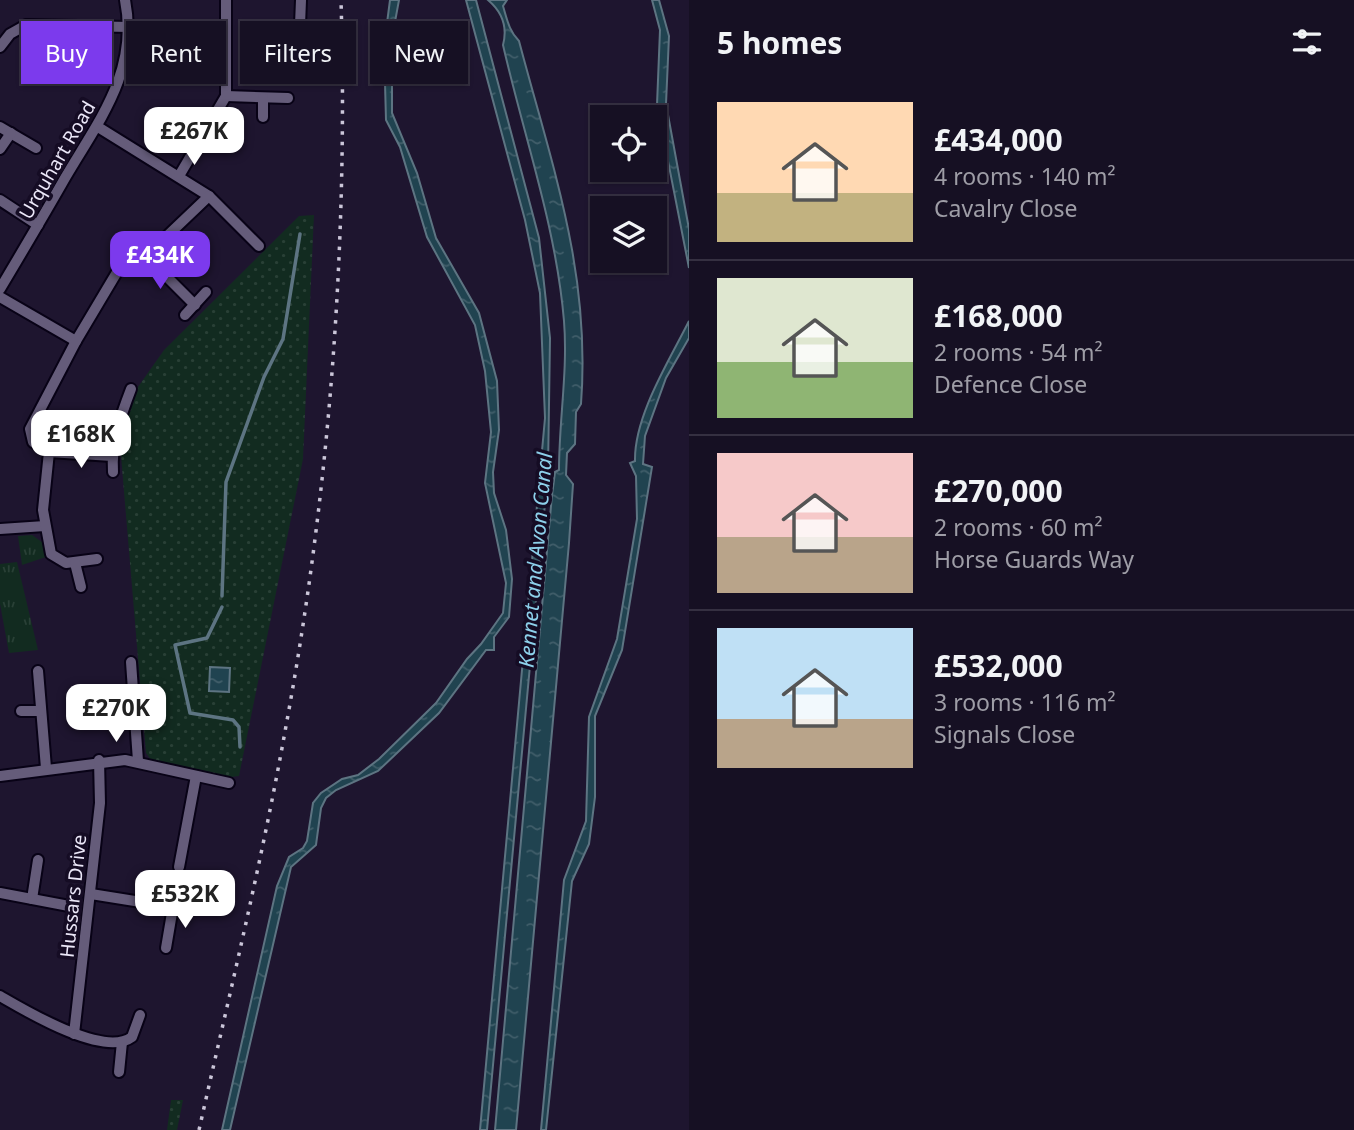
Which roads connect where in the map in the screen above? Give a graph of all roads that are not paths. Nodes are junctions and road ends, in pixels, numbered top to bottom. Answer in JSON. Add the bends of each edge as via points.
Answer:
{"nodes":[{"id":1,"x":125,"y":0,"type":"edge"},
{"id":2,"x":226,"y":0,"type":"edge"},
{"id":3,"x":301,"y":0,"type":"edge"},
{"id":4,"x":129,"y":21,"type":"edge"},
{"id":5,"x":300,"y":21,"type":"edge"},
{"id":6,"x":126,"y":27,"type":"edge"},
{"id":7,"x":126,"y":46,"type":"edge"},
{"id":8,"x":0,"y":47,"type":"edge"},
{"id":9,"x":226,"y":96,"type":"junction"},
{"id":10,"x":263,"y":98,"type":"junction"},
{"id":11,"x":288,"y":98,"type":"dead end"},
{"id":12,"x":263,"y":117,"type":"dead end"},
{"id":13,"x":0,"y":127,"type":"edge"},
{"id":14,"x":98,"y":127,"type":"junction"},
{"id":15,"x":11,"y":133,"type":"junction"},
{"id":16,"x":36,"y":148,"type":"dead end"},
{"id":17,"x":0,"y":149,"type":"edge"},
{"id":18,"x":179,"y":176,"type":"junction"},
{"id":19,"x":209,"y":195,"type":"junction"},
{"id":20,"x":0,"y":200,"type":"edge"},
{"id":21,"x":38,"y":225,"type":"junction"},
{"id":22,"x":259,"y":246,"type":"dead end"},
{"id":23,"x":146,"y":256,"type":"junction"},
{"id":24,"x":0,"y":289,"type":"edge"},
{"id":25,"x":206,"y":292,"type":"dead end"},
{"id":26,"x":0,"y":297,"type":"edge"},
{"id":27,"x":195,"y":305,"type":"junction"},
{"id":28,"x":184,"y":315,"type":"dead end"},
{"id":29,"x":76,"y":341,"type":"junction"},
{"id":30,"x":131,"y":389,"type":"dead end"},
{"id":31,"x":49,"y":452,"type":"junction"},
{"id":32,"x":112,"y":456,"type":"junction"},
{"id":33,"x":113,"y":472,"type":"dead end"},
{"id":34,"x":45,"y":526,"type":"junction"},
{"id":35,"x":0,"y":529,"type":"edge"},
{"id":36,"x":97,"y":559,"type":"dead end"},
{"id":37,"x":75,"y":563,"type":"junction"},
{"id":38,"x":81,"y":587,"type":"dead end"},
{"id":39,"x":131,"y":662,"type":"dead end"},
{"id":40,"x":38,"y":671,"type":"dead end"},
{"id":41,"x":21,"y":711,"type":"dead end"},
{"id":42,"x":40,"y":711,"type":"junction"},
{"id":43,"x":99,"y":760,"type":"junction"},
{"id":44,"x":138,"y":761,"type":"junction"},
{"id":45,"x":46,"y":768,"type":"junction"},
{"id":46,"x":0,"y":776,"type":"edge"},
{"id":47,"x":196,"y":776,"type":"junction"},
{"id":48,"x":229,"y":783,"type":"dead end"},
{"id":49,"x":38,"y":860,"type":"dead end"},
{"id":50,"x":180,"y":867,"type":"dead end"},
{"id":51,"x":0,"y":893,"type":"edge"},
{"id":52,"x":90,"y":894,"type":"junction"},
{"id":53,"x":32,"y":899,"type":"junction"},
{"id":54,"x":69,"y":905,"type":"dead end"},
{"id":55,"x":173,"y":907,"type":"junction"},
{"id":56,"x":191,"y":910,"type":"dead end"},
{"id":57,"x":166,"y":948,"type":"dead end"},
{"id":58,"x":0,"y":996,"type":"edge"},
{"id":59,"x":140,"y":1015,"type":"dead end"},
{"id":60,"x":74,"y":1034,"type":"junction"},
{"id":61,"x":122,"y":1042,"type":"junction"},
{"id":62,"x":118,"y":1072,"type":"dead end"}],
"edges":[{"from":1,"to":4,"type":"street","name":"Urquhart Road"},
{"from":2,"to":9,"type":"street"},
{"from":3,"to":5,"type":"street"},
{"from":6,"to":8,"type":"street","via":[[26,25]]},
{"from":7,"to":14,"type":"street","name":"Urquhart Road","via":[[119,78]]},
{"from":9,"to":10,"type":"street"},
{"from":9,"to":18,"type":"street"},
{"from":10,"to":11,"type":"street"},
{"from":10,"to":12,"type":"street"},
{"from":13,"to":15,"type":"street"},
{"from":14,"to":18,"type":"street"},
{"from":14,"to":21,"type":"street","name":"Urquhart Road"},
{"from":15,"to":16,"type":"street"},
{"from":15,"to":17,"type":"street"},
{"from":18,"to":19,"type":"street"},
{"from":19,"to":22,"type":"street"},
{"from":19,"to":23,"type":"street"},
{"from":20,"to":21,"type":"street"},
{"from":21,"to":24,"type":"street","name":"Urquhart Road"},
{"from":23,"to":27,"type":"street"},
{"from":23,"to":29,"type":"street","via":[[126,257]]},
{"from":25,"to":27,"type":"street"},
{"from":26,"to":29,"type":"street"},
{"from":27,"to":28,"type":"street"},
{"from":29,"to":31,"type":"street","via":[[30,429],[33,442]]},
{"from":30,"to":32,"type":"street"},
{"from":31,"to":32,"type":"street"},
{"from":31,"to":34,"type":"street","via":[[43,492]]},
{"from":32,"to":33,"type":"street"},
{"from":34,"to":35,"type":"street"},
{"from":34,"to":37,"type":"street","via":[[51,554],[62,563]]},
{"from":36,"to":37,"type":"street"},
{"from":37,"to":38,"type":"street"},
{"from":39,"to":44,"type":"street"},
{"from":40,"to":42,"type":"street"},
{"from":41,"to":42,"type":"street"},
{"from":42,"to":45,"type":"street"},
{"from":43,"to":44,"type":"street"},
{"from":43,"to":45,"type":"street"},
{"from":43,"to":52,"type":"street","name":"Hussars Drive","via":[[100,803]]},
{"from":44,"to":47,"type":"street"},
{"from":45,"to":46,"type":"street"},
{"from":47,"to":48,"type":"street"},
{"from":47,"to":50,"type":"street"},
{"from":49,"to":53,"type":"street"},
{"from":51,"to":53,"type":"street"},
{"from":52,"to":55,"type":"street"},
{"from":52,"to":60,"type":"street","name":"Hussars Drive"},
{"from":53,"to":54,"type":"street"},
{"from":55,"to":56,"type":"street"},
{"from":55,"to":57,"type":"street"},
{"from":58,"to":60,"type":"street"},
{"from":59,"to":61,"type":"street","via":[[134,1034]]},
{"from":60,"to":61,"type":"street"},
{"from":61,"to":62,"type":"street"}]}
